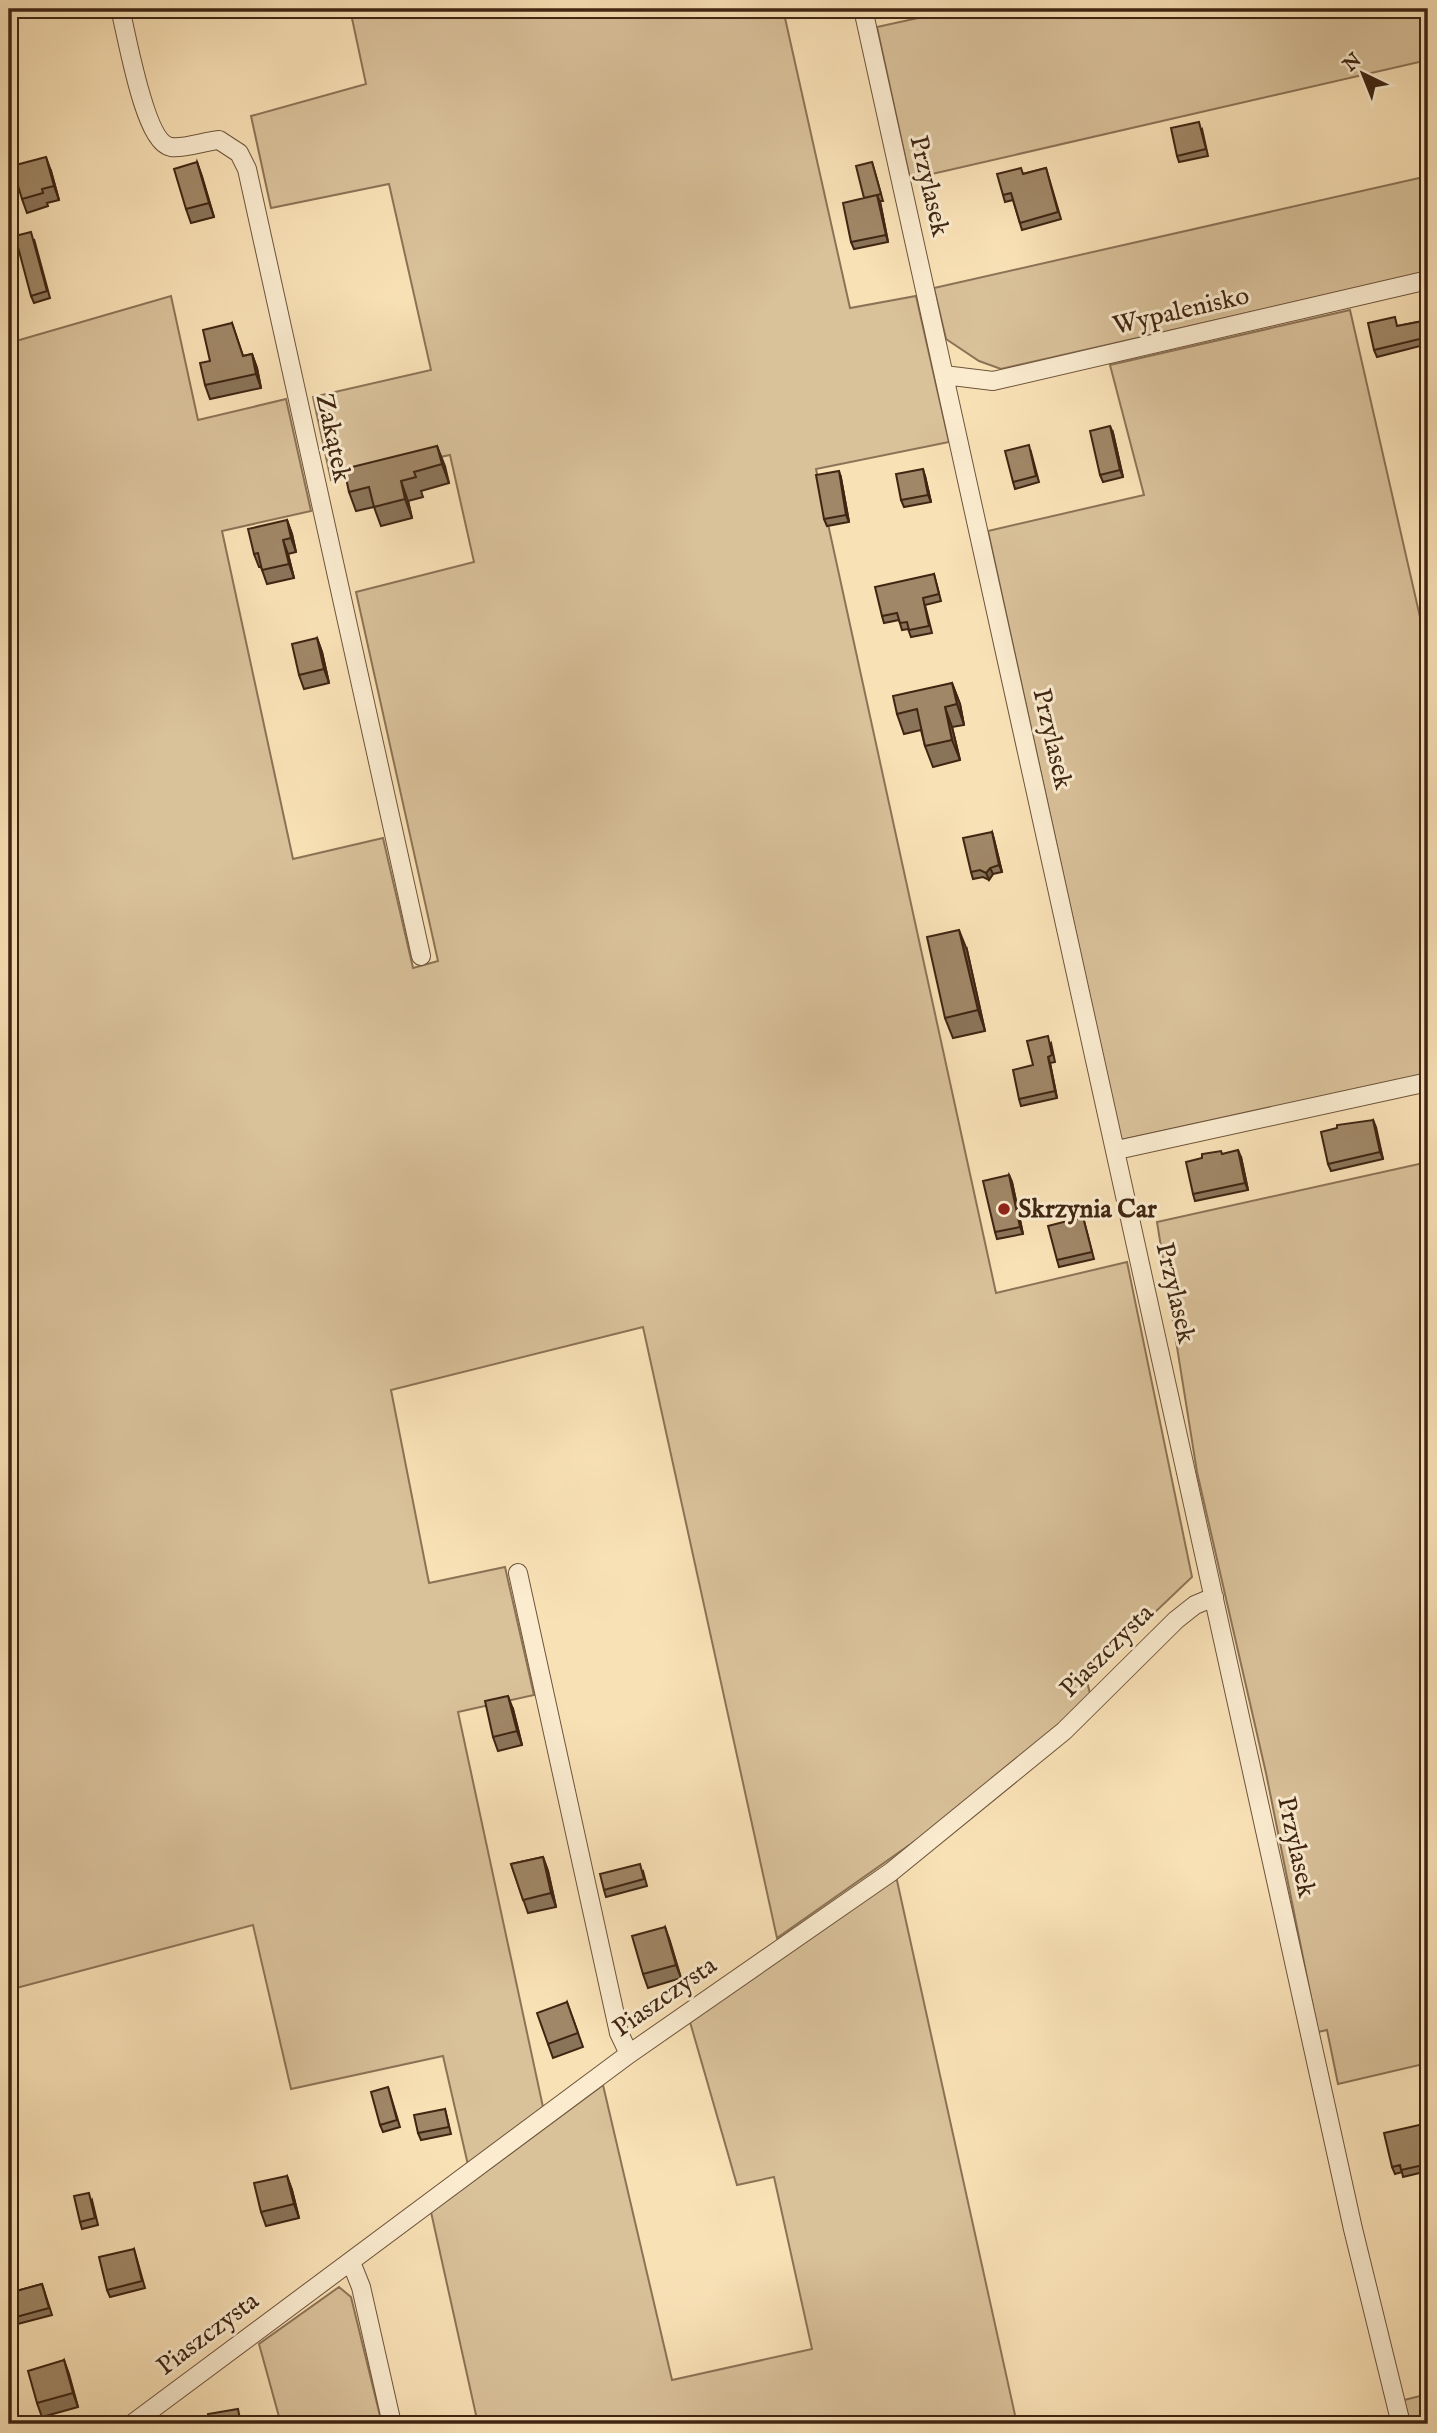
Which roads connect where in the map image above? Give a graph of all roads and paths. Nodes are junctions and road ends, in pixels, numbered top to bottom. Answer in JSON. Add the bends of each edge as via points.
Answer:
{"nodes":[{"id":1,"x":120,"y":9,"type":"edge"},
{"id":2,"x":863,"y":9,"type":"edge"},
{"id":3,"x":1428,"y":280,"type":"edge"},
{"id":4,"x":944,"y":375,"type":"junction"},
{"id":5,"x":421,"y":956,"type":"dead end"},
{"id":6,"x":1428,"y":1082,"type":"edge"},
{"id":7,"x":1116,"y":1150,"type":"junction"},
{"id":8,"x":517,"y":1573,"type":"dead end"},
{"id":9,"x":1213,"y":1597,"type":"junction"},
{"id":10,"x":629,"y":2054,"type":"junction"},
{"id":11,"x":351,"y":2262,"type":"junction"},
{"id":12,"x":132,"y":2424,"type":"edge"},
{"id":13,"x":392,"y":2424,"type":"edge"},
{"id":14,"x":1401,"y":2424,"type":"edge"}],
"edges":[{"from":1,"to":5,"type":"street","name":"Zakątek","via":[[146,113],[161,142],[172,148],[219,140],[239,153],[247,169]]},
{"from":2,"to":4,"type":"street","name":"Przylasek"},
{"from":3,"to":4,"type":"street","name":"Wypalenisko","via":[[993,381]]},
{"from":4,"to":7,"type":"street","name":"Przylasek"},
{"from":6,"to":7,"type":"street"},
{"from":7,"to":9,"type":"street","name":"Przylasek"},
{"from":8,"to":10,"type":"street","via":[[619,2033]]},
{"from":9,"to":10,"type":"street","name":"Piaszczysta","via":[[1176,1620],[1064,1731],[891,1872]]},
{"from":9,"to":14,"type":"street","name":"Przylasek","via":[[1353,2230]]},
{"from":10,"to":11,"type":"street","name":"Piaszczysta"},
{"from":11,"to":12,"type":"street","name":"Piaszczysta"},
{"from":11,"to":13,"type":"street","via":[[361,2287]]}]}
